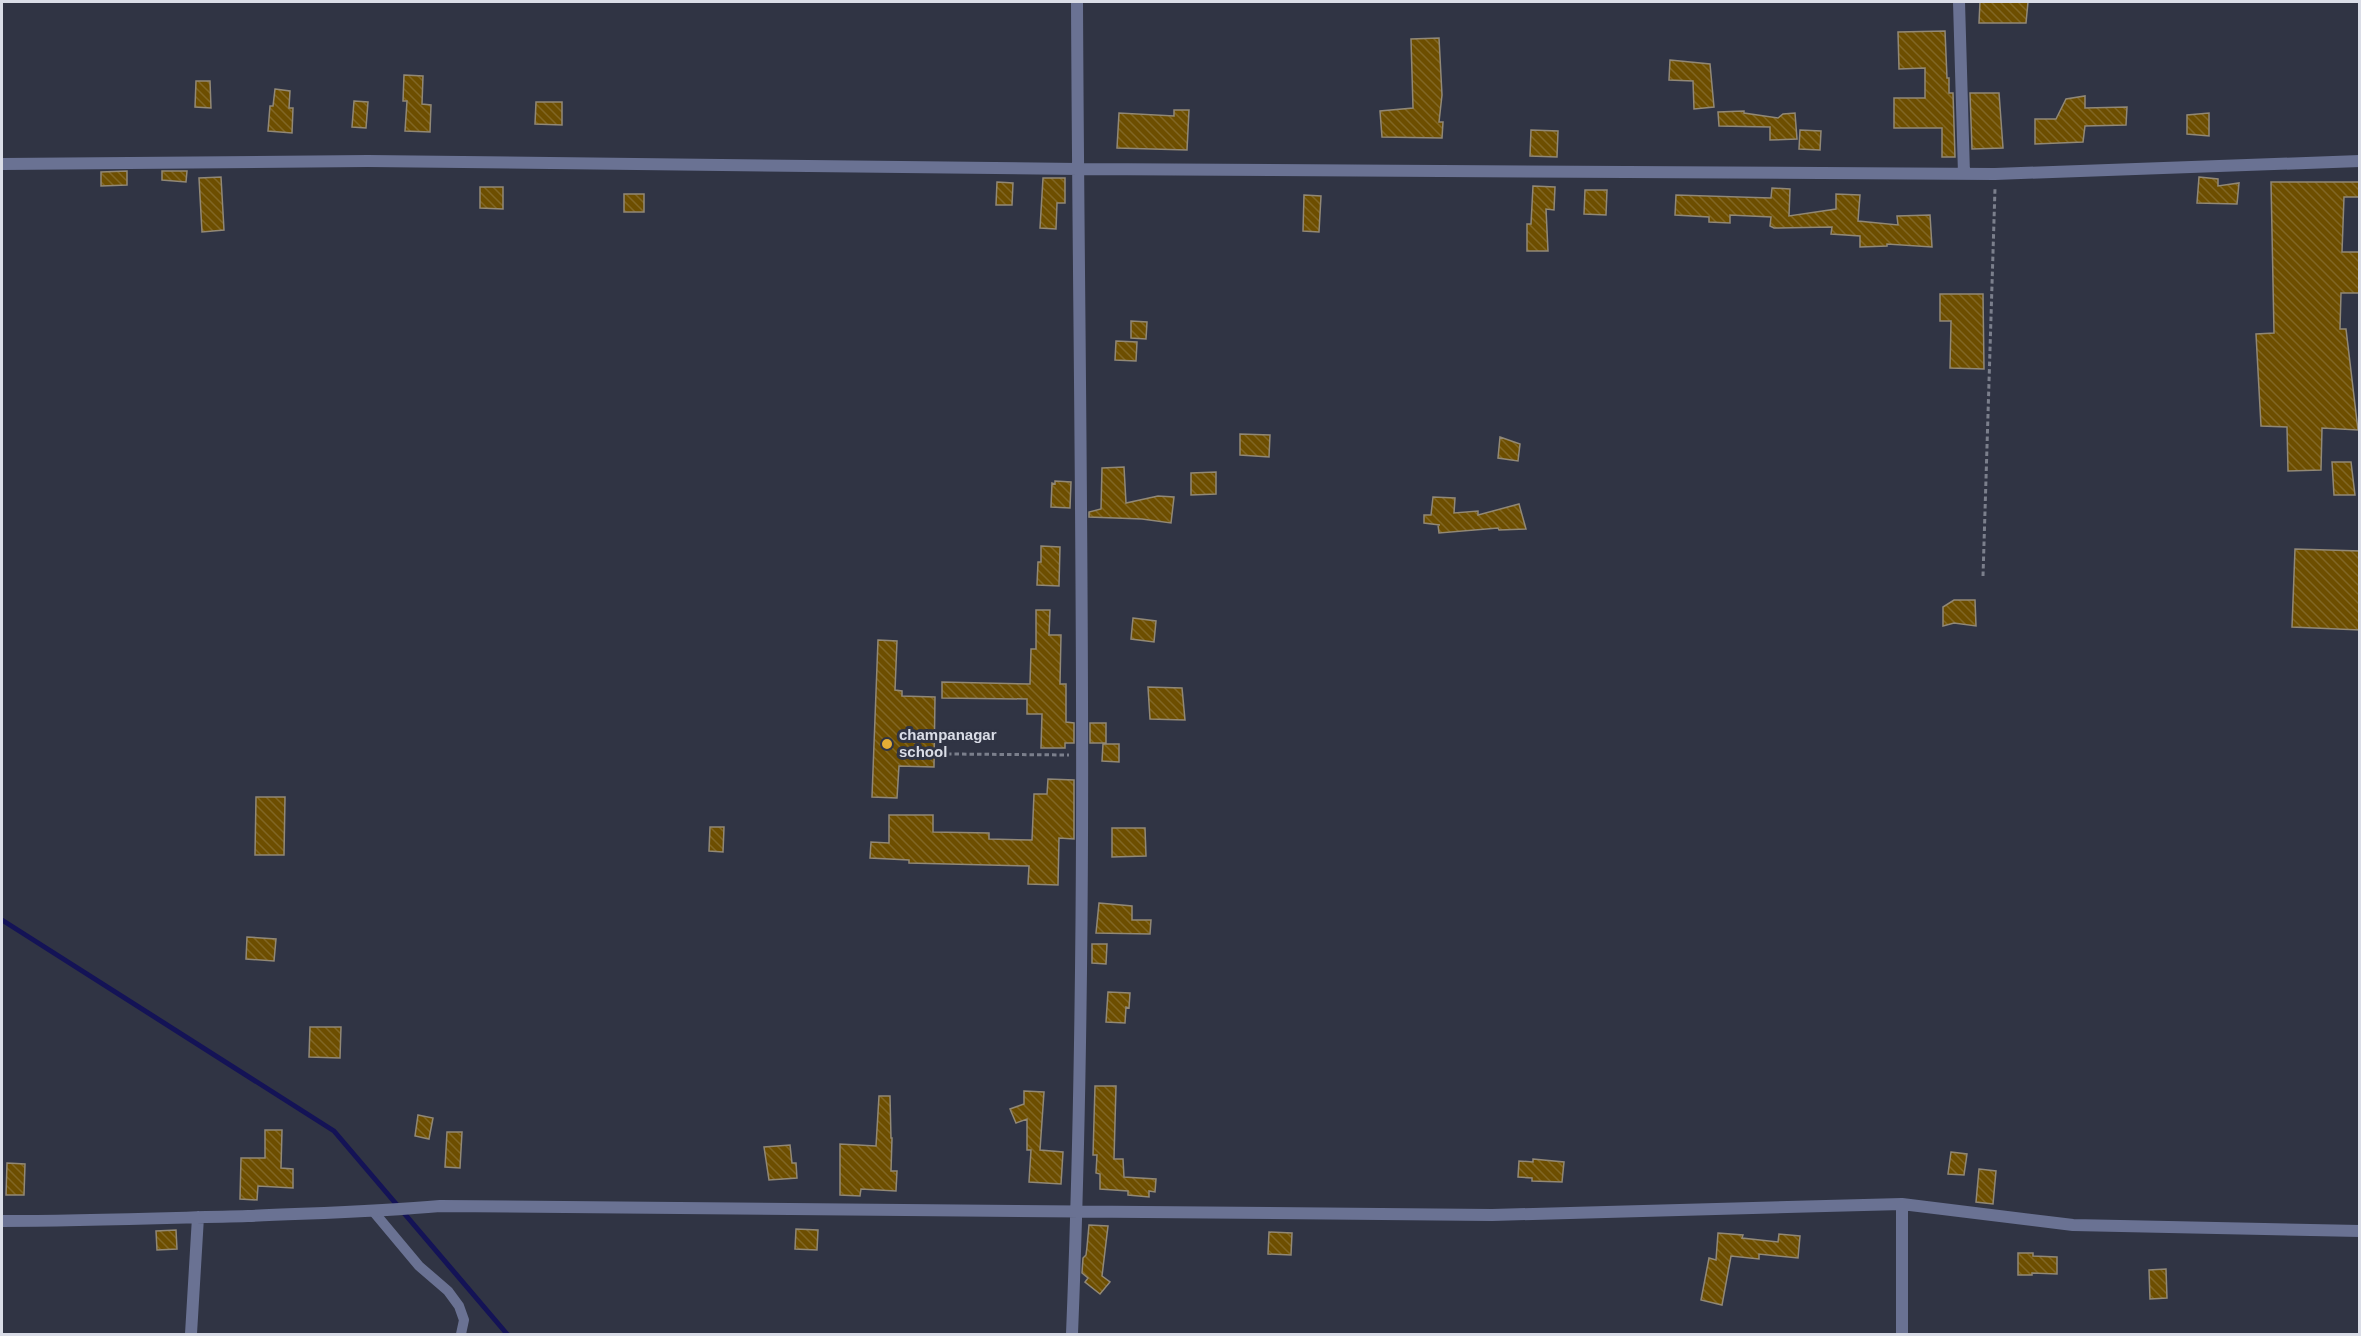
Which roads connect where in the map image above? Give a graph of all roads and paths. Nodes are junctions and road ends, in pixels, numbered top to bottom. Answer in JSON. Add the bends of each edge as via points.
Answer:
{"nodes":[{"id":1,"x":1077,"y":2,"type":"edge"},
{"id":2,"x":1959,"y":2,"type":"edge"},
{"id":3,"x":2360,"y":161,"type":"edge"},
{"id":4,"x":2,"y":164,"type":"edge"},
{"id":5,"x":1078,"y":169,"type":"junction"},
{"id":6,"x":1964,"y":174,"type":"junction"},
{"id":7,"x":1995,"y":174,"type":"junction"},
{"id":8,"x":1983,"y":576,"type":"dead end"},
{"id":9,"x":947,"y":754,"type":"dead end"},
{"id":10,"x":1083,"y":756,"type":"junction"},
{"id":11,"x":1902,"y":1204,"type":"junction"},
{"id":12,"x":380,"y":1211,"type":"junction"},
{"id":13,"x":1077,"y":1212,"type":"junction"},
{"id":14,"x":198,"y":1217,"type":"junction"},
{"id":15,"x":2,"y":1221,"type":"edge"},
{"id":16,"x":2360,"y":1231,"type":"edge"},
{"id":17,"x":191,"y":1335,"type":"edge"},
{"id":18,"x":460,"y":1335,"type":"edge"},
{"id":19,"x":1072,"y":1335,"type":"edge"},
{"id":20,"x":1902,"y":1335,"type":"edge"}],
"edges":[{"from":1,"to":5,"type":"street"},
{"from":2,"to":6,"type":"street"},
{"from":3,"to":7,"type":"street"},
{"from":4,"to":5,"type":"street","via":[[380,162]]},
{"from":5,"to":6,"type":"street"},
{"from":5,"to":10,"type":"street"},
{"from":6,"to":7,"type":"street"},
{"from":7,"to":8,"type":"path"},
{"from":9,"to":10,"type":"path"},
{"from":10,"to":13,"type":"street"},
{"from":11,"to":13,"type":"street","via":[[1492,1215]]},
{"from":11,"to":16,"type":"street","via":[[2073,1225]]},
{"from":11,"to":20,"type":"street"},
{"from":12,"to":13,"type":"street","via":[[440,1206]]},
{"from":12,"to":14,"type":"street"},
{"from":12,"to":18,"type":"lane","via":[[419,1266],[459,1306],[464,1320]]},
{"from":13,"to":19,"type":"street"},
{"from":14,"to":15,"type":"street"},
{"from":14,"to":17,"type":"street"}]}
